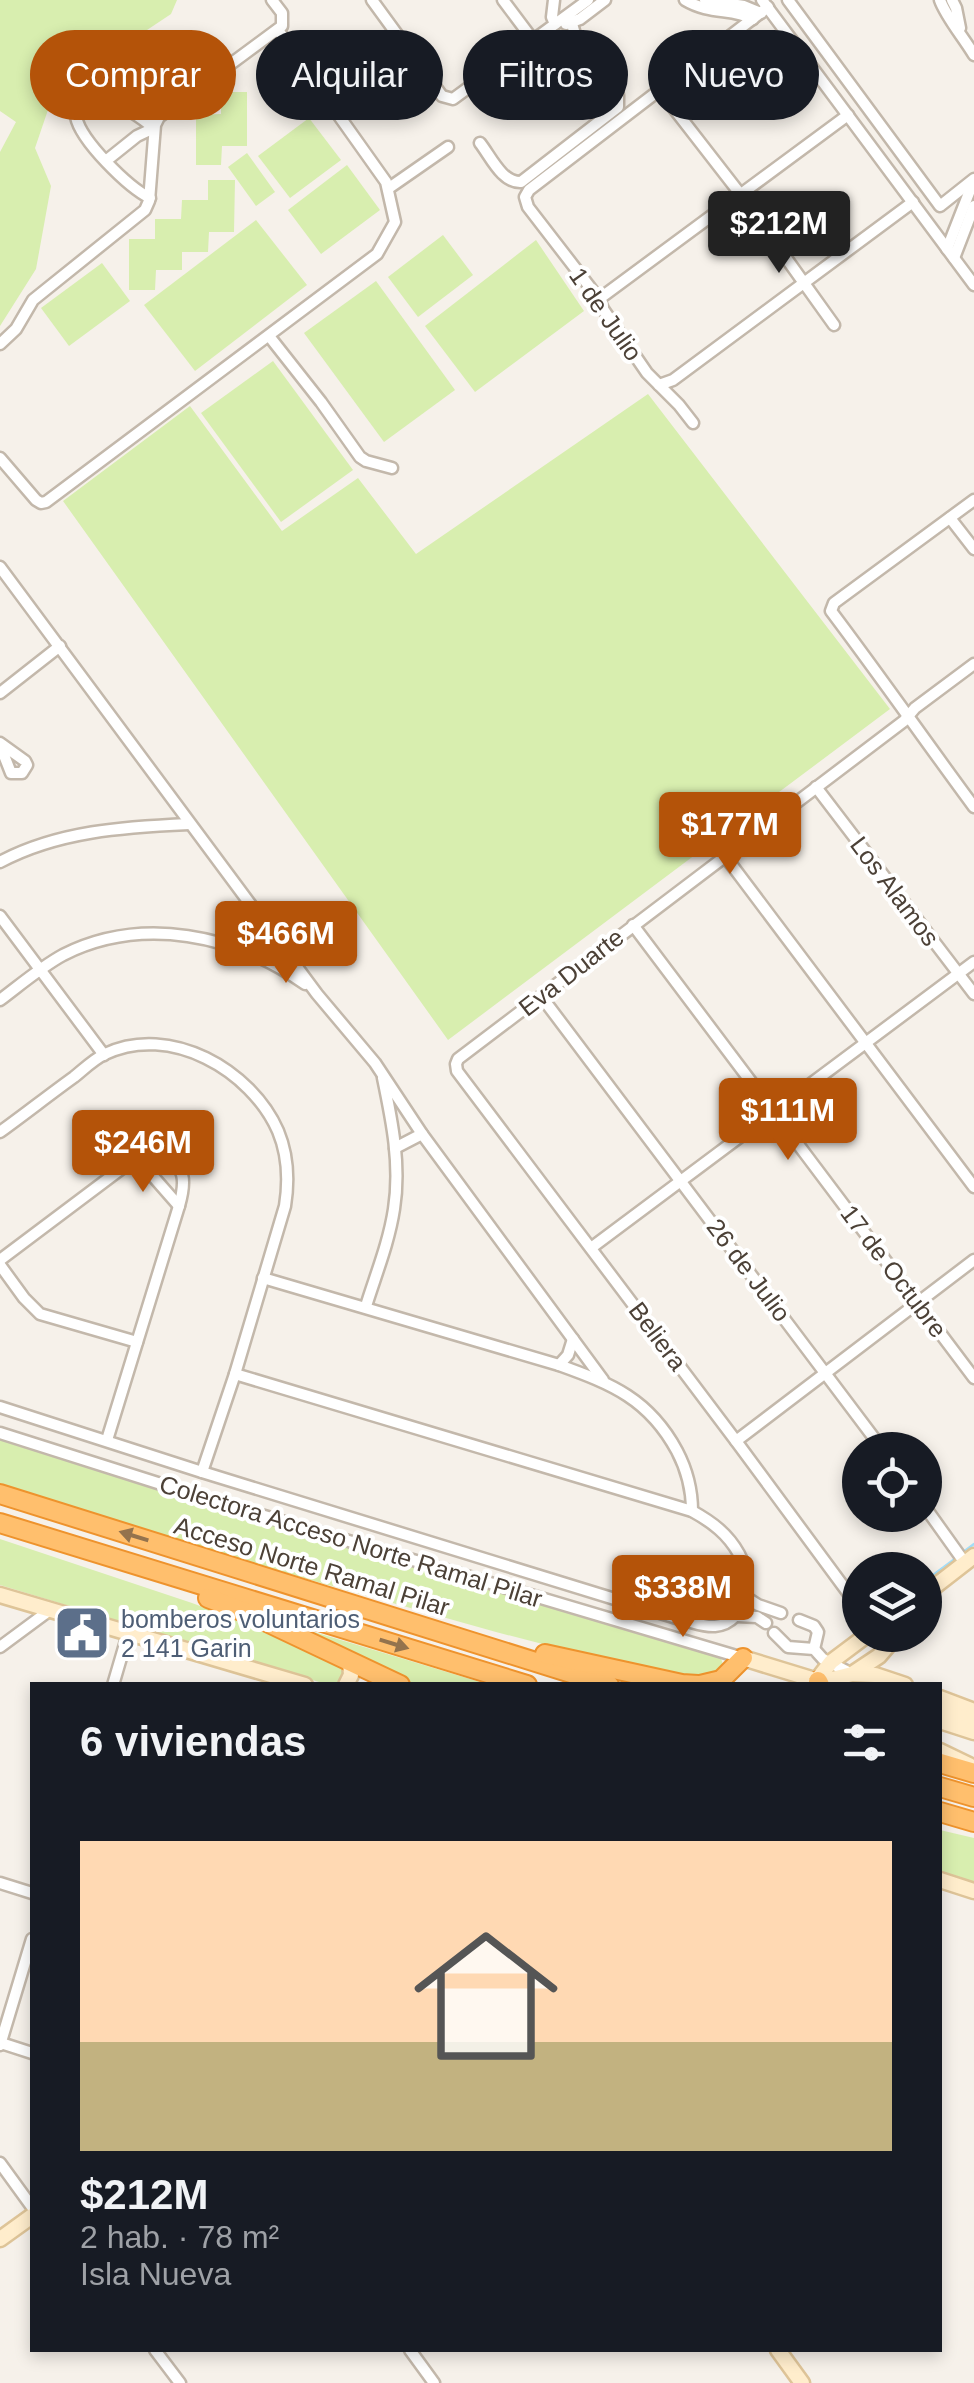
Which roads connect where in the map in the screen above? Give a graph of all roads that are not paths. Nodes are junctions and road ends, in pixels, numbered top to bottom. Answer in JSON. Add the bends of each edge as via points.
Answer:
{"nodes":[{"id":1,"x":272,"y":0,"type":"edge"},
{"id":2,"x":372,"y":0,"type":"edge"},
{"id":3,"x":503,"y":0,"type":"edge"},
{"id":4,"x":554,"y":0,"type":"edge"},
{"id":5,"x":588,"y":0,"type":"edge"},
{"id":6,"x":605,"y":0,"type":"edge"},
{"id":7,"x":685,"y":0,"type":"edge"},
{"id":8,"x":704,"y":0,"type":"edge"},
{"id":9,"x":788,"y":0,"type":"edge"},
{"id":10,"x":940,"y":0,"type":"edge"},
{"id":11,"x":952,"y":0,"type":"edge"},
{"id":12,"x":761,"y":10,"type":"edge"},
{"id":13,"x":554,"y":24,"type":"junction"},
{"id":14,"x":572,"y":24,"type":"junction"},
{"id":15,"x":278,"y":30,"type":"edge"},
{"id":16,"x":526,"y":30,"type":"edge"},
{"id":17,"x":546,"y":30,"type":"edge"},
{"id":18,"x":737,"y":30,"type":"edge"},
{"id":19,"x":962,"y":34,"type":"junction"},
{"id":20,"x":256,"y":46,"type":"edge"},
{"id":21,"x":974,"y":55,"type":"edge"},
{"id":22,"x":463,"y":93,"type":"edge"},
{"id":23,"x":648,"y":102,"type":"edge"},
{"id":24,"x":848,"y":115,"type":"junction"},
{"id":25,"x":341,"y":120,"type":"edge"},
{"id":26,"x":683,"y":120,"type":"edge"},
{"id":27,"x":154,"y":128,"type":"junction"},
{"id":28,"x":480,"y":143,"type":"dead end"},
{"id":29,"x":448,"y":148,"type":"dead end"},
{"id":30,"x":106,"y":160,"type":"junction"},
{"id":31,"x":974,"y":179,"type":"edge"},
{"id":32,"x":389,"y":188,"type":"junction"},
{"id":33,"x":741,"y":196,"type":"junction"},
{"id":34,"x":150,"y":198,"type":"junction"},
{"id":35,"x":913,"y":202,"type":"junction"},
{"id":36,"x":974,"y":206,"type":"edge"},
{"id":37,"x":950,"y":254,"type":"junction"},
{"id":38,"x":803,"y":283,"type":"junction"},
{"id":39,"x":974,"y":285,"type":"edge"},
{"id":40,"x":599,"y":299,"type":"junction"},
{"id":41,"x":834,"y":326,"type":"dead end"},
{"id":42,"x":269,"y":336,"type":"junction"},
{"id":43,"x":0,"y":344,"type":"edge"},
{"id":44,"x":659,"y":385,"type":"junction"},
{"id":45,"x":692,"y":423,"type":"dead end"},
{"id":46,"x":1,"y":462,"type":"edge"},
{"id":47,"x":392,"y":468,"type":"dead end"},
{"id":48,"x":974,"y":500,"type":"edge"},
{"id":49,"x":950,"y":518,"type":"junction"},
{"id":50,"x":974,"y":549,"type":"edge"},
{"id":51,"x":0,"y":567,"type":"edge"},
{"id":52,"x":60,"y":646,"type":"junction"},
{"id":53,"x":974,"y":664,"type":"edge"},
{"id":54,"x":0,"y":692,"type":"edge"},
{"id":55,"x":908,"y":716,"type":"junction"},
{"id":56,"x":816,"y":787,"type":"junction"},
{"id":57,"x":974,"y":807,"type":"edge"},
{"id":58,"x":189,"y":824,"type":"junction"},
{"id":59,"x":725,"y":856,"type":"junction"},
{"id":60,"x":0,"y":862,"type":"edge"},
{"id":61,"x":0,"y":916,"type":"edge"},
{"id":62,"x":264,"y":924,"type":"junction"},
{"id":63,"x":632,"y":925,"type":"junction"},
{"id":64,"x":248,"y":951,"type":"junction"},
{"id":65,"x":974,"y":962,"type":"edge"},
{"id":66,"x":40,"y":970,"type":"junction"},
{"id":67,"x":958,"y":974,"type":"junction"},
{"id":68,"x":317,"y":994,"type":"junction"},
{"id":69,"x":974,"y":994,"type":"edge"},
{"id":70,"x":540,"y":996,"type":"junction"},
{"id":71,"x":0,"y":1000,"type":"edge"},
{"id":72,"x":866,"y":1044,"type":"junction"},
{"id":73,"x":104,"y":1054,"type":"junction"},
{"id":74,"x":456,"y":1064,"type":"joint"},
{"id":75,"x":382,"y":1072,"type":"junction"},
{"id":76,"x":774,"y":1112,"type":"junction"},
{"id":77,"x":0,"y":1132,"type":"edge"},
{"id":78,"x":422,"y":1134,"type":"junction"},
{"id":79,"x":395,"y":1148,"type":"junction"},
{"id":80,"x":136,"y":1157,"type":"junction"},
{"id":81,"x":681,"y":1180,"type":"junction"},
{"id":82,"x":974,"y":1187,"type":"edge"},
{"id":83,"x":179,"y":1206,"type":"junction"},
{"id":84,"x":591,"y":1248,"type":"junction"},
{"id":85,"x":974,"y":1260,"type":"edge"},
{"id":86,"x":0,"y":1262,"type":"edge"},
{"id":87,"x":263,"y":1278,"type":"junction"},
{"id":88,"x":918,"y":1302,"type":"junction"},
{"id":89,"x":366,"y":1306,"type":"junction"},
{"id":90,"x":573,"y":1339,"type":"junction"},
{"id":91,"x":138,"y":1342,"type":"junction"},
{"id":92,"x":559,"y":1364,"type":"junction"},
{"id":93,"x":825,"y":1372,"type":"junction"},
{"id":94,"x":235,"y":1374,"type":"junction"},
{"id":95,"x":974,"y":1378,"type":"edge"},
{"id":96,"x":604,"y":1380,"type":"junction"},
{"id":97,"x":0,"y":1407,"type":"edge"},
{"id":98,"x":870,"y":1432,"type":"edge"},
{"id":99,"x":0,"y":1433,"type":"edge"},
{"id":100,"x":107,"y":1440,"type":"junction"},
{"id":101,"x":736,"y":1441,"type":"junction"},
{"id":102,"x":202,"y":1472,"type":"junction"},
{"id":103,"x":0,"y":1494,"type":"edge"},
{"id":104,"x":692,"y":1511,"type":"junction"},
{"id":105,"x":0,"y":1524,"type":"edge"},
{"id":106,"x":942,"y":1528,"type":"edge"},
{"id":107,"x":965,"y":1557,"type":"edge"},
{"id":108,"x":942,"y":1578,"type":"edge"},
{"id":109,"x":842,"y":1585,"type":"edge"},
{"id":110,"x":0,"y":1594,"type":"edge"},
{"id":111,"x":744,"y":1596,"type":"junction"},
{"id":112,"x":50,"y":1610,"type":"junction"},
{"id":113,"x":781,"y":1613,"type":"dead end"},
{"id":114,"x":737,"y":1616,"type":"junction"},
{"id":115,"x":799,"y":1620,"type":"dead end"},
{"id":116,"x":428,"y":1628,"type":"junction"},
{"id":117,"x":128,"y":1634,"type":"junction"},
{"id":118,"x":0,"y":1646,"type":"edge"},
{"id":119,"x":814,"y":1649,"type":"junction"},
{"id":120,"x":844,"y":1652,"type":"edge"},
{"id":121,"x":881,"y":1652,"type":"edge"},
{"id":122,"x":883,"y":1652,"type":"edge"},
{"id":123,"x":880,"y":1656,"type":"junction"},
{"id":124,"x":743,"y":1658,"type":"junction"},
{"id":125,"x":350,"y":1662,"type":"junction"},
{"id":126,"x":831,"y":1662,"type":"junction"},
{"id":127,"x":852,"y":1674,"type":"junction"},
{"id":128,"x":114,"y":1682,"type":"edge"},
{"id":129,"x":295,"y":1682,"type":"edge"},
{"id":130,"x":348,"y":1682,"type":"edge"},
{"id":131,"x":393,"y":1682,"type":"edge"},
{"id":132,"x":517,"y":1682,"type":"edge"},
{"id":133,"x":599,"y":1682,"type":"edge"},
{"id":134,"x":682,"y":1682,"type":"edge"},
{"id":135,"x":717,"y":1682,"type":"edge"},
{"id":136,"x":807,"y":1682,"type":"edge"},
{"id":137,"x":814,"y":1682,"type":"edge"},
{"id":138,"x":820,"y":1682,"type":"edge"},
{"id":139,"x":864,"y":1682,"type":"edge"},
{"id":140,"x":897,"y":1682,"type":"edge"},
{"id":141,"x":942,"y":1699,"type":"edge"},
{"id":142,"x":942,"y":1711,"type":"edge"},
{"id":143,"x":974,"y":1711,"type":"edge"},
{"id":144,"x":942,"y":1722,"type":"edge"},
{"id":145,"x":974,"y":1722,"type":"edge"},
{"id":146,"x":974,"y":1732,"type":"edge"},
{"id":147,"x":942,"y":1752,"type":"edge"},
{"id":148,"x":942,"y":1763,"type":"edge"},
{"id":149,"x":974,"y":1770,"type":"edge"},
{"id":150,"x":942,"y":1788,"type":"edge"},
{"id":151,"x":974,"y":1798,"type":"edge"},
{"id":152,"x":942,"y":1813,"type":"edge"},
{"id":153,"x":974,"y":1822,"type":"edge"},
{"id":154,"x":942,"y":1824,"type":"edge"},
{"id":155,"x":974,"y":1832,"type":"edge"},
{"id":156,"x":942,"y":1881,"type":"edge"},
{"id":157,"x":0,"y":1884,"type":"edge"},
{"id":158,"x":974,"y":1890,"type":"edge"},
{"id":159,"x":30,"y":1892,"type":"edge"},
{"id":160,"x":30,"y":1946,"type":"edge"},
{"id":161,"x":0,"y":2044,"type":"edge"},
{"id":162,"x":30,"y":2052,"type":"edge"},
{"id":163,"x":0,"y":2163,"type":"edge"},
{"id":164,"x":30,"y":2203,"type":"edge"},
{"id":165,"x":30,"y":2217,"type":"edge"},
{"id":166,"x":0,"y":2239,"type":"edge"},
{"id":167,"x":157,"y":2352,"type":"edge"},
{"id":168,"x":411,"y":2352,"type":"edge"},
{"id":169,"x":779,"y":2352,"type":"edge"},
{"id":170,"x":180,"y":2383,"type":"edge"},
{"id":171,"x":434,"y":2383,"type":"edge"},
{"id":172,"x":802,"y":2383,"type":"edge"}],
"edges":[{"from":1,"to":15,"type":"street","via":[[284,18]]},
{"from":2,"to":22,"type":"street","via":[[442,96]]},
{"from":3,"to":16,"type":"street"},
{"from":4,"to":13,"type":"street"},
{"from":5,"to":13,"type":"street"},
{"from":6,"to":14,"type":"street"},
{"from":7,"to":12,"type":"street","via":[[705,10]]},
{"from":8,"to":12,"type":"street"},
{"from":9,"to":31,"type":"street","via":[[940,206]]},
{"from":10,"to":19,"type":"street"},
{"from":11,"to":19,"type":"street"},
{"from":12,"to":18,"type":"street"},
{"from":12,"to":24,"type":"street"},
{"from":13,"to":14,"type":"street"},
{"from":13,"to":17,"type":"street"},
{"from":14,"to":28,"type":"street","via":[[618,95],[618,107],[516,183]]},
{"from":19,"to":21,"type":"street"},
{"from":20,"to":27,"type":"street","via":[[159,117]]},
{"from":23,"to":40,"type":"street","name":"1 de Julio","via":[[526,197]]},
{"from":24,"to":33,"type":"street"},
{"from":24,"to":35,"type":"street"},
{"from":25,"to":32,"type":"street"},
{"from":26,"to":33,"type":"street"},
{"from":27,"to":30,"type":"street"},
{"from":27,"to":30,"type":"street","via":[[130,108],[88,104],[76,117],[78,127]]},
{"from":27,"to":34,"type":"street"},
{"from":29,"to":32,"type":"street"},
{"from":30,"to":34,"type":"street"},
{"from":31,"to":37,"type":"street"},
{"from":32,"to":42,"type":"street","via":[[394,227],[378,254]]},
{"from":33,"to":38,"type":"street"},
{"from":33,"to":40,"type":"street"},
{"from":34,"to":43,"type":"street","via":[[145,210],[32,300]]},
{"from":35,"to":37,"type":"street"},
{"from":35,"to":38,"type":"street"},
{"from":36,"to":37,"type":"street"},
{"from":37,"to":39,"type":"street"},
{"from":38,"to":41,"type":"street"},
{"from":38,"to":44,"type":"street"},
{"from":40,"to":44,"type":"street","name":"1 de Julio"},
{"from":42,"to":46,"type":"street","via":[[46,502],[36,500]]},
{"from":42,"to":47,"type":"street","via":[[360,457]]},
{"from":44,"to":45,"type":"street","name":"1 de Julio"},
{"from":48,"to":49,"type":"street"},
{"from":49,"to":50,"type":"street"},
{"from":49,"to":55,"type":"street","via":[[831,611]]},
{"from":51,"to":52,"type":"street"},
{"from":52,"to":54,"type":"street"},
{"from":52,"to":58,"type":"street"},
{"from":53,"to":55,"type":"street","name":"Eva Duarte"},
{"from":55,"to":56,"type":"street","name":"Eva Duarte"},
{"from":55,"to":57,"type":"street"},
{"from":56,"to":59,"type":"street","name":"Eva Duarte"},
{"from":56,"to":67,"type":"street","name":"Los Alamos"},
{"from":58,"to":60,"type":"street","via":[[75,836]]},
{"from":58,"to":62,"type":"street"},
{"from":59,"to":63,"type":"street","name":"Eva Duarte"},
{"from":59,"to":72,"type":"street"},
{"from":61,"to":66,"type":"street"},
{"from":62,"to":64,"type":"street"},
{"from":62,"to":68,"type":"street"},
{"from":63,"to":70,"type":"street","name":"Eva Duarte"},
{"from":63,"to":76,"type":"street","name":"17 de Octubre"},
{"from":64,"to":66,"type":"street","via":[[182,934],[139,934],[81,948]]},
{"from":64,"to":68,"type":"street"},
{"from":65,"to":67,"type":"street"},
{"from":66,"to":71,"type":"street"},
{"from":66,"to":73,"type":"street"},
{"from":67,"to":69,"type":"street","name":"Los Alamos"},
{"from":67,"to":72,"type":"street"},
{"from":68,"to":75,"type":"street"},
{"from":70,"to":74,"type":"street","name":"Eva Duarte"},
{"from":70,"to":81,"type":"street","name":"26 de Julio"},
{"from":72,"to":76,"type":"street"},
{"from":72,"to":82,"type":"street"},
{"from":73,"to":77,"type":"street"},
{"from":73,"to":87,"type":"street","via":[[146,1046],[194,1052],[231,1074],[269,1116],[288,1184]]},
{"from":74,"to":84,"type":"street","name":"Beliera"},
{"from":75,"to":78,"type":"street"},
{"from":75,"to":79,"type":"street"},
{"from":76,"to":81,"type":"street"},
{"from":76,"to":88,"type":"street","name":"17 de Octubre"},
{"from":78,"to":79,"type":"street"},
{"from":78,"to":90,"type":"street"},
{"from":79,"to":89,"type":"street","via":[[394,1209]]},
{"from":80,"to":83,"type":"street"},
{"from":80,"to":83,"type":"street","via":[[156,1146],[169,1153],[185,1181]]},
{"from":80,"to":86,"type":"street"},
{"from":81,"to":84,"type":"street"},
{"from":81,"to":93,"type":"street","name":"26 de Julio"},
{"from":83,"to":91,"type":"street"},
{"from":84,"to":101,"type":"street","name":"Beliera"},
{"from":85,"to":88,"type":"street"},
{"from":86,"to":91,"type":"street","via":[[40,1314]]},
{"from":87,"to":89,"type":"street"},
{"from":87,"to":94,"type":"street"},
{"from":88,"to":93,"type":"street"},
{"from":88,"to":95,"type":"street","name":"17 de Octubre"},
{"from":89,"to":92,"type":"street"},
{"from":90,"to":92,"type":"street"},
{"from":90,"to":96,"type":"street"},
{"from":91,"to":100,"type":"street"},
{"from":92,"to":96,"type":"street"},
{"from":93,"to":98,"type":"street","name":"26 de Julio"},
{"from":93,"to":101,"type":"street"},
{"from":94,"to":102,"type":"street"},
{"from":94,"to":104,"type":"street"},
{"from":96,"to":104,"type":"street","via":[[644,1406],[668,1434],[689,1480]]},
{"from":97,"to":100,"type":"street"},
{"from":99,"to":124,"type":"street","name":"Colectora Acceso Norte Ramal Pilar"},
{"from":100,"to":102,"type":"street"},
{"from":101,"to":109,"type":"street","name":"Beliera"},
{"from":102,"to":114,"type":"street","via":[[683,1620],[718,1626]]},
{"from":116,"to":103,"type":"highway","name":"Acceso Norte Ramal Pilar","one_way":true},
{"from":104,"to":111,"type":"street","via":[[724,1532],[738,1552]]},
{"from":105,"to":125,"type":"highway","via":[[215,1600]]},
{"from":105,"to":132,"type":"highway","name":"Acceso Norte Ramal Pilar","one_way":true},
{"from":106,"to":107,"type":"street"},
{"from":107,"to":108,"type":"street"},
{"from":110,"to":112,"type":"street"},
{"from":111,"to":113,"type":"street"},
{"from":111,"to":114,"type":"street"},
{"from":112,"to":117,"type":"street"},
{"from":112,"to":118,"type":"street"},
{"from":114,"to":119,"type":"street","via":[[758,1617],[788,1647]]},
{"from":115,"to":119,"type":"street","via":[[818,1632]]},
{"from":116,"to":133,"type":"highway","name":"Acceso Norte Ramal Pilar"},
{"from":116,"to":134,"type":"highway"},
{"from":117,"to":128,"type":"street"},
{"from":117,"to":129,"type":"street"},
{"from":119,"to":126,"type":"street"},
{"from":120,"to":126,"type":"street"},
{"from":121,"to":123,"type":"street"},
{"from":122,"to":123,"type":"street"},
{"from":123,"to":127,"type":"street"},
{"from":124,"to":135,"type":"highway"},
{"from":124,"to":136,"type":"street","name":"Colectora Acceso Norte Ramal Pilar"},
{"from":125,"to":130,"type":"street"},
{"from":125,"to":131,"type":"highway"},
{"from":126,"to":127,"type":"street"},
{"from":126,"to":137,"type":"street"},
{"from":127,"to":138,"type":"street"},
{"from":127,"to":139,"type":"street"},
{"from":127,"to":140,"type":"street"},
{"from":141,"to":143,"type":"street"},
{"from":142,"to":145,"type":"street"},
{"from":144,"to":146,"type":"street"},
{"from":147,"to":149,"type":"street"},
{"from":148,"to":149,"type":"highway"},
{"from":150,"to":151,"type":"highway"},
{"from":152,"to":153,"type":"highway"},
{"from":154,"to":155,"type":"highway"},
{"from":156,"to":158,"type":"street"},
{"from":157,"to":159,"type":"street"},
{"from":160,"to":161,"type":"street"},
{"from":161,"to":162,"type":"street"},
{"from":163,"to":164,"type":"street"},
{"from":165,"to":166,"type":"street"},
{"from":167,"to":170,"type":"street"},
{"from":168,"to":171,"type":"street"},
{"from":169,"to":172,"type":"street"}]}
